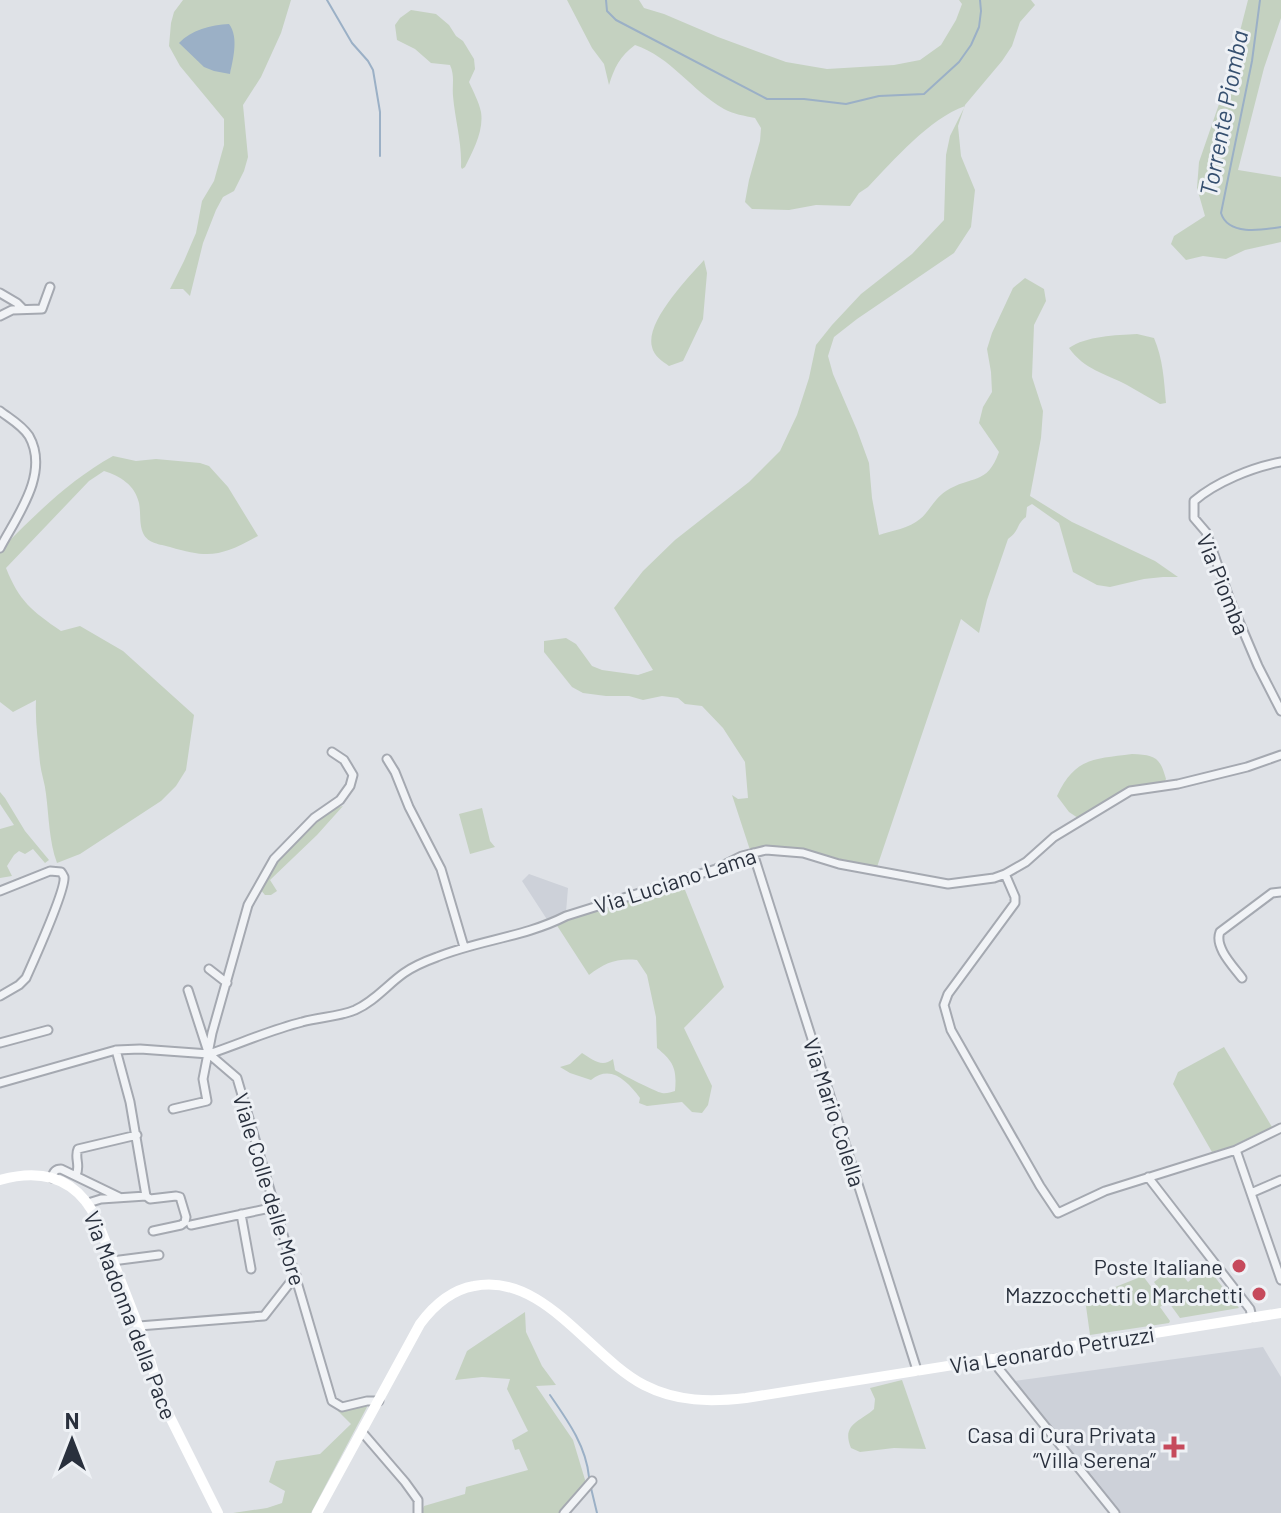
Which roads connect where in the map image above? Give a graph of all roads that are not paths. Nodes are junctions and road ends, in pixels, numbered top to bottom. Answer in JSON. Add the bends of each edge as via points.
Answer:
{"nodes":[{"id":1,"x":50,"y":287,"type":"dead end"},
{"id":2,"x":0,"y":293,"type":"edge"},
{"id":3,"x":22,"y":308,"type":"junction"},
{"id":4,"x":0,"y":316,"type":"edge"},
{"id":5,"x":0,"y":411,"type":"edge"},
{"id":6,"x":1281,"y":462,"type":"edge"},
{"id":7,"x":0,"y":548,"type":"edge"},
{"id":8,"x":1281,"y":711,"type":"edge"},
{"id":9,"x":332,"y":752,"type":"dead end"},
{"id":10,"x":1281,"y":755,"type":"edge"},
{"id":11,"x":387,"y":759,"type":"dead end"},
{"id":12,"x":753,"y":853,"type":"junction"},
{"id":13,"x":1005,"y":874,"type":"junction"},
{"id":14,"x":0,"y":891,"type":"edge"},
{"id":15,"x":1281,"y":892,"type":"edge"},
{"id":16,"x":464,"y":947,"type":"junction"},
{"id":17,"x":209,"y":969,"type":"dead end"},
{"id":18,"x":1242,"y":978,"type":"dead end"},
{"id":19,"x":227,"y":983,"type":"junction"},
{"id":20,"x":188,"y":990,"type":"dead end"},
{"id":21,"x":0,"y":996,"type":"edge"},
{"id":22,"x":48,"y":1030,"type":"dead end"},
{"id":23,"x":0,"y":1043,"type":"edge"},
{"id":24,"x":116,"y":1050,"type":"junction"},
{"id":25,"x":209,"y":1054,"type":"junction"},
{"id":26,"x":0,"y":1083,"type":"edge"},
{"id":27,"x":173,"y":1109,"type":"dead end"},
{"id":28,"x":1281,"y":1128,"type":"edge"},
{"id":29,"x":137,"y":1135,"type":"junction"},
{"id":30,"x":1236,"y":1150,"type":"junction"},
{"id":31,"x":76,"y":1175,"type":"junction"},
{"id":32,"x":1148,"y":1177,"type":"junction"},
{"id":33,"x":52,"y":1178,"type":"junction"},
{"id":34,"x":0,"y":1180,"type":"edge"},
{"id":35,"x":1281,"y":1180,"type":"edge"},
{"id":36,"x":1251,"y":1193,"type":"junction"},
{"id":37,"x":146,"y":1196,"type":"junction"},
{"id":38,"x":121,"y":1198,"type":"junction"},
{"id":39,"x":88,"y":1203,"type":"junction"},
{"id":40,"x":275,"y":1207,"type":"junction"},
{"id":41,"x":241,"y":1214,"type":"junction"},
{"id":42,"x":191,"y":1225,"type":"dead end"},
{"id":43,"x":153,"y":1231,"type":"dead end"},
{"id":44,"x":159,"y":1255,"type":"dead end"},
{"id":45,"x":112,"y":1261,"type":"junction"},
{"id":46,"x":251,"y":1269,"type":"dead end"},
{"id":47,"x":296,"y":1275,"type":"junction"},
{"id":48,"x":1281,"y":1280,"type":"edge"},
{"id":49,"x":1281,"y":1313,"type":"edge"},
{"id":50,"x":1252,"y":1317,"type":"junction"},
{"id":51,"x":139,"y":1326,"type":"junction"},
{"id":52,"x":994,"y":1359,"type":"junction"},
{"id":53,"x":917,"y":1370,"type":"junction"},
{"id":54,"x":379,"y":1401,"type":"junction"},
{"id":55,"x":362,"y":1432,"type":"junction"},
{"id":56,"x":592,"y":1481,"type":"dead end"},
{"id":57,"x":218,"y":1513,"type":"edge"},
{"id":58,"x":317,"y":1513,"type":"edge"},
{"id":59,"x":418,"y":1513,"type":"edge"},
{"id":60,"x":564,"y":1513,"type":"edge"},
{"id":61,"x":1115,"y":1513,"type":"edge"}],
"edges":[{"from":1,"to":3,"type":"street","via":[[42,309]]},
{"from":2,"to":3,"type":"street"},
{"from":3,"to":4,"type":"street"},
{"from":5,"to":7,"type":"street","via":[[29,436],[35,464],[29,494]]},
{"from":6,"to":8,"type":"street","name":"Via Piomba","via":[[1207,490],[1194,501],[1194,518],[1212,544],[1230,600]]},
{"from":9,"to":19,"type":"street","via":[[353,775],[350,786],[274,859],[248,905]]},
{"from":10,"to":13,"type":"street","name":"Via Luciano Lama","via":[[1178,784],[1130,791]]},
{"from":11,"to":16,"type":"street","via":[[441,869]]},
{"from":12,"to":13,"type":"street","name":"Via Luciano Lama","via":[[803,853],[948,884]]},
{"from":12,"to":16,"type":"street","name":"Via Luciano Lama","via":[[522,933]]},
{"from":12,"to":53,"type":"street","name":"Via Mario Colella"},
{"from":13,"to":32,"type":"street","via":[[1015,903],[948,994],[944,1005],[951,1030],[1058,1213]]},
{"from":14,"to":21,"type":"street","via":[[50,871],[64,877],[26,978]]},
{"from":15,"to":18,"type":"street","via":[[1259,902],[1218,936]]},
{"from":16,"to":25,"type":"street","name":"Via Luciano Lama","via":[[420,964],[357,1009]]},
{"from":17,"to":19,"type":"street"},
{"from":19,"to":25,"type":"street"},
{"from":20,"to":25,"type":"street"},
{"from":22,"to":23,"type":"street"},
{"from":24,"to":25,"type":"street"},
{"from":24,"to":26,"type":"street"},
{"from":24,"to":29,"type":"street"},
{"from":25,"to":27,"type":"street","via":[[203,1079],[207,1101]]},
{"from":25,"to":40,"type":"street","name":"Viale Colle delle More","via":[[237,1078]]},
{"from":28,"to":30,"type":"street"},
{"from":29,"to":31,"type":"street","via":[[78,1149]]},
{"from":29,"to":37,"type":"street"},
{"from":30,"to":32,"type":"street"},
{"from":30,"to":36,"type":"street"},
{"from":31,"to":33,"type":"street","via":[[61,1169]]},
{"from":31,"to":38,"type":"street"},
{"from":32,"to":50,"type":"street"},
{"from":33,"to":34,"type":"main road"},
{"from":33,"to":39,"type":"main road","name":"Via Madonna della Pace","via":[[72,1187]]},
{"from":35,"to":36,"type":"street"},
{"from":36,"to":48,"type":"street"},
{"from":37,"to":38,"type":"street"},
{"from":37,"to":43,"type":"street","via":[[180,1197],[186,1217],[181,1225]]},
{"from":38,"to":39,"type":"street"},
{"from":39,"to":45,"type":"main road","name":"Via Madonna della Pace"},
{"from":40,"to":41,"type":"street"},
{"from":40,"to":47,"type":"street","name":"Viale Colle delle More"},
{"from":41,"to":42,"type":"street"},
{"from":41,"to":46,"type":"street"},
{"from":44,"to":45,"type":"street"},
{"from":45,"to":51,"type":"main road","name":"Via Madonna della Pace"},
{"from":47,"to":51,"type":"street","via":[[264,1316]]},
{"from":47,"to":54,"type":"street","name":"Viale Colle delle More","via":[[332,1401],[342,1407]]},
{"from":49,"to":50,"type":"main road","name":"Via Leonardo Petruzzi"},
{"from":50,"to":52,"type":"main road","name":"Via Leonardo Petruzzi"},
{"from":51,"to":57,"type":"main road","name":"Via Madonna della Pace","via":[[163,1403]]},
{"from":52,"to":53,"type":"main road","name":"Via Leonardo Petruzzi"},
{"from":52,"to":61,"type":"street"},
{"from":53,"to":54,"type":"main road","name":"Via Leonardo Petruzzi","via":[[729,1400],[667,1395],[624,1372],[539,1301],[494,1284],[456,1291],[431,1310]]},
{"from":54,"to":55,"type":"main road"},
{"from":55,"to":58,"type":"main road"},
{"from":55,"to":59,"type":"street","via":[[418,1500]]},
{"from":56,"to":60,"type":"street"}]}
